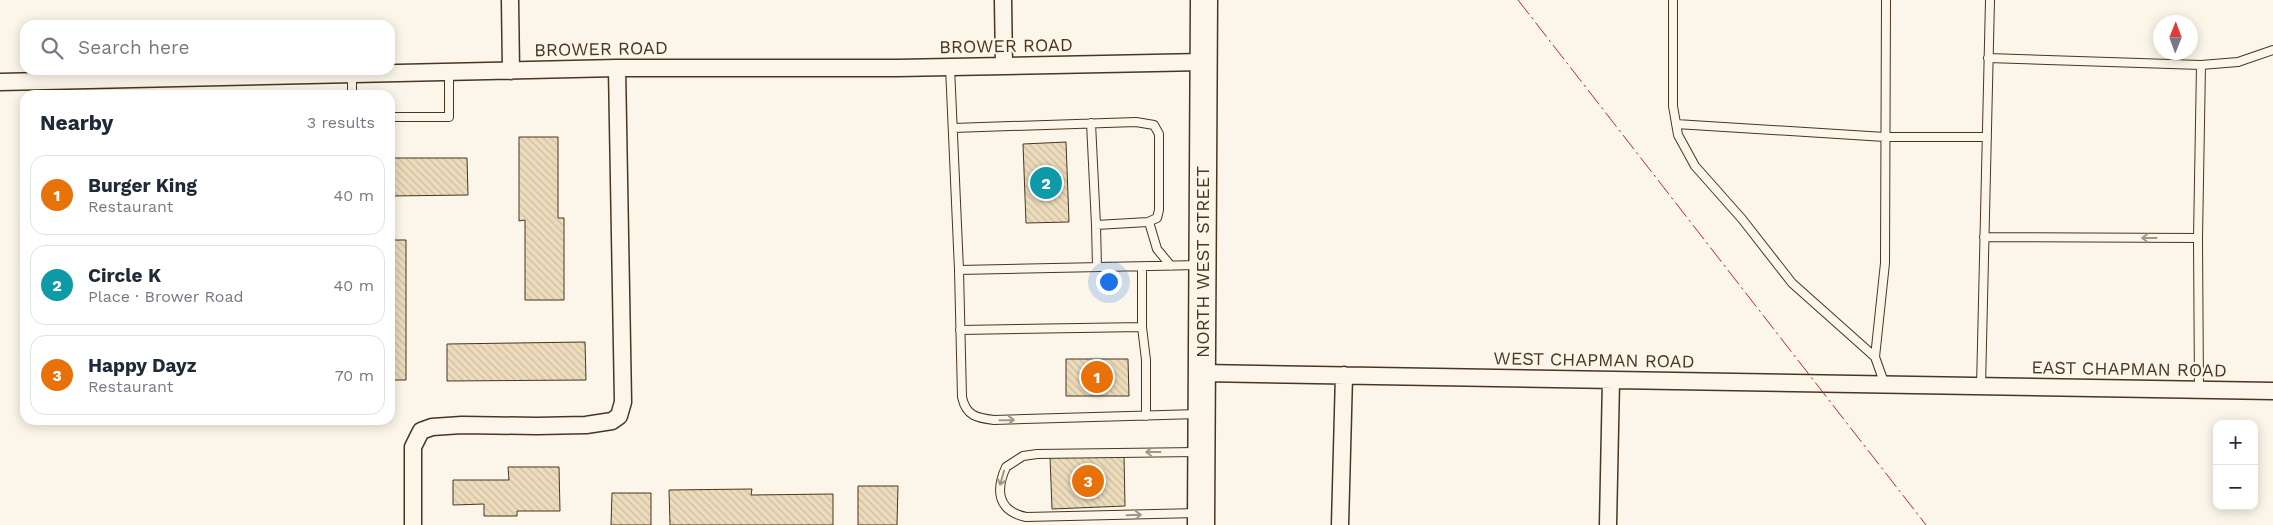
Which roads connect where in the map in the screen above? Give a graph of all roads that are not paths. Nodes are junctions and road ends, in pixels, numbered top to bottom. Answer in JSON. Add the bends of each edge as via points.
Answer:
{"nodes":[{"id":1,"x":510,"y":0,"type":"edge"},
{"id":2,"x":1003,"y":0,"type":"edge"},
{"id":3,"x":1204,"y":0,"type":"edge"},
{"id":4,"x":1673,"y":0,"type":"edge"},
{"id":5,"x":1886,"y":0,"type":"edge"},
{"id":6,"x":1990,"y":0,"type":"edge"},
{"id":7,"x":2273,"y":50,"type":"edge"},
{"id":8,"x":1988,"y":58,"type":"junction"},
{"id":9,"x":1203,"y":62,"type":"junction"},
{"id":10,"x":2201,"y":65,"type":"junction"},
{"id":11,"x":1004,"y":66,"type":"junction"},
{"id":12,"x":950,"y":67,"type":"junction"},
{"id":13,"x":617,"y":68,"type":"junction"},
{"id":14,"x":511,"y":71,"type":"junction"},
{"id":15,"x":449,"y":72,"type":"junction"},
{"id":16,"x":395,"y":73,"type":"edge"},
{"id":17,"x":308,"y":75,"type":"edge"},
{"id":18,"x":352,"y":75,"type":"edge"},
{"id":19,"x":0,"y":82,"type":"edge"},
{"id":20,"x":352,"y":90,"type":"edge"},
{"id":21,"x":395,"y":118,"type":"edge"},
{"id":22,"x":1091,"y":123,"type":"junction"},
{"id":23,"x":1676,"y":124,"type":"junction"},
{"id":24,"x":953,"y":128,"type":"junction"},
{"id":25,"x":1885,"y":137,"type":"junction"},
{"id":26,"x":1987,"y":137,"type":"junction"},
{"id":27,"x":1149,"y":222,"type":"junction"},
{"id":28,"x":1096,"y":225,"type":"junction"},
{"id":29,"x":1984,"y":237,"type":"junction"},
{"id":30,"x":2198,"y":238,"type":"junction"},
{"id":31,"x":1203,"y":265,"type":"junction"},
{"id":32,"x":1171,"y":266,"type":"junction"},
{"id":33,"x":1097,"y":267,"type":"junction"},
{"id":34,"x":1142,"y":267,"type":"junction"},
{"id":35,"x":960,"y":270,"type":"junction"},
{"id":36,"x":1142,"y":326,"type":"junction"},
{"id":37,"x":960,"y":330,"type":"junction"},
{"id":38,"x":1875,"y":357,"type":"junction"},
{"id":39,"x":1203,"y":373,"type":"junction"},
{"id":40,"x":1344,"y":375,"type":"junction"},
{"id":41,"x":1611,"y":380,"type":"junction"},
{"id":42,"x":1885,"y":385,"type":"junction"},
{"id":43,"x":1983,"y":387,"type":"junction"},
{"id":44,"x":2199,"y":390,"type":"junction"},
{"id":45,"x":2273,"y":391,"type":"edge"},
{"id":46,"x":1202,"y":414,"type":"junction"},
{"id":47,"x":1146,"y":416,"type":"junction"},
{"id":48,"x":1202,"y":452,"type":"junction"},
{"id":49,"x":1201,"y":519,"type":"edge"},
{"id":50,"x":413,"y":525,"type":"edge"},
{"id":51,"x":1340,"y":525,"type":"edge"},
{"id":52,"x":1608,"y":525,"type":"edge"}],
"edges":[{"from":1,"to":14,"type":"street"},
{"from":2,"to":11,"type":"street"},
{"from":3,"to":9,"type":"main road","name":"NORTH WEST STREET"},
{"from":4,"to":23,"type":"lane","via":[[1673,106]]},
{"from":5,"to":25,"type":"lane"},
{"from":6,"to":8,"type":"lane"},
{"from":7,"to":10,"type":"lane","via":[[2238,62]]},
{"from":8,"to":10,"type":"lane"},
{"from":8,"to":26,"type":"lane"},
{"from":9,"to":11,"type":"street","name":"BROWER ROAD"},
{"from":9,"to":31,"type":"main road","name":"NORTH WEST STREET"},
{"from":10,"to":30,"type":"lane"},
{"from":11,"to":12,"type":"street","name":"BROWER ROAD"},
{"from":12,"to":13,"type":"street","name":"BROWER ROAD"},
{"from":12,"to":24,"type":"lane"},
{"from":13,"to":14,"type":"street","name":"BROWER ROAD"},
{"from":13,"to":50,"type":"street","via":[[623,402],[619,416],[612,421],[586,424],[462,425],[421,431],[413,447]]},
{"from":14,"to":15,"type":"street","name":"BROWER ROAD"},
{"from":15,"to":16,"type":"street","name":"BROWER ROAD"},
{"from":15,"to":21,"type":"lane","via":[[449,117]]},
{"from":17,"to":19,"type":"street","name":"BROWER ROAD"},
{"from":18,"to":20,"type":"lane"},
{"from":22,"to":24,"type":"lane"},
{"from":22,"to":27,"type":"lane","via":[[1146,122],[1157,129],[1159,210],[1157,218]]},
{"from":22,"to":28,"type":"lane"},
{"from":23,"to":25,"type":"lane"},
{"from":23,"to":38,"type":"lane","via":[[1678,135],[1695,166],[1792,283]]},
{"from":24,"to":35,"type":"lane"},
{"from":25,"to":26,"type":"lane"},
{"from":25,"to":38,"type":"lane","via":[[1884,263]]},
{"from":26,"to":29,"type":"lane"},
{"from":27,"to":28,"type":"lane"},
{"from":27,"to":32,"type":"lane","via":[[1157,248]]},
{"from":28,"to":33,"type":"lane"},
{"from":30,"to":29,"type":"lane","one_way":true},
{"from":29,"to":43,"type":"lane"},
{"from":30,"to":44,"type":"lane"},
{"from":31,"to":32,"type":"lane"},
{"from":31,"to":39,"type":"main road","name":"NORTH WEST STREET"},
{"from":32,"to":34,"type":"lane"},
{"from":33,"to":34,"type":"lane"},
{"from":33,"to":35,"type":"lane"},
{"from":34,"to":36,"type":"lane"},
{"from":35,"to":37,"type":"lane"},
{"from":36,"to":37,"type":"lane"},
{"from":36,"to":47,"type":"lane"},
{"from":37,"to":47,"type":"lane","one_way":true,"via":[[960,377],[964,405],[974,416],[994,420]]},
{"from":38,"to":42,"type":"lane"},
{"from":39,"to":40,"type":"street","name":"WEST CHAPMAN ROAD"},
{"from":39,"to":46,"type":"main road","name":"NORTH WEST STREET"},
{"from":40,"to":41,"type":"street","name":"WEST CHAPMAN ROAD"},
{"from":40,"to":51,"type":"street"},
{"from":41,"to":42,"type":"street","name":"WEST CHAPMAN ROAD"},
{"from":41,"to":52,"type":"street"},
{"from":42,"to":43,"type":"street","name":"WEST CHAPMAN ROAD"},
{"from":43,"to":44,"type":"street","name":"EAST CHAPMAN ROAD"},
{"from":44,"to":45,"type":"street","name":"EAST CHAPMAN ROAD"},
{"from":46,"to":47,"type":"lane"},
{"from":46,"to":48,"type":"main road","name":"NORTH WEST STREET"},
{"from":48,"to":49,"type":"main road","name":"NORTH WEST STREET"},
{"from":48,"to":49,"type":"lane","one_way":true,"via":[[1024,456],[1006,467],[999,488],[1008,509],[1015,515],[1026,517]]}]}
